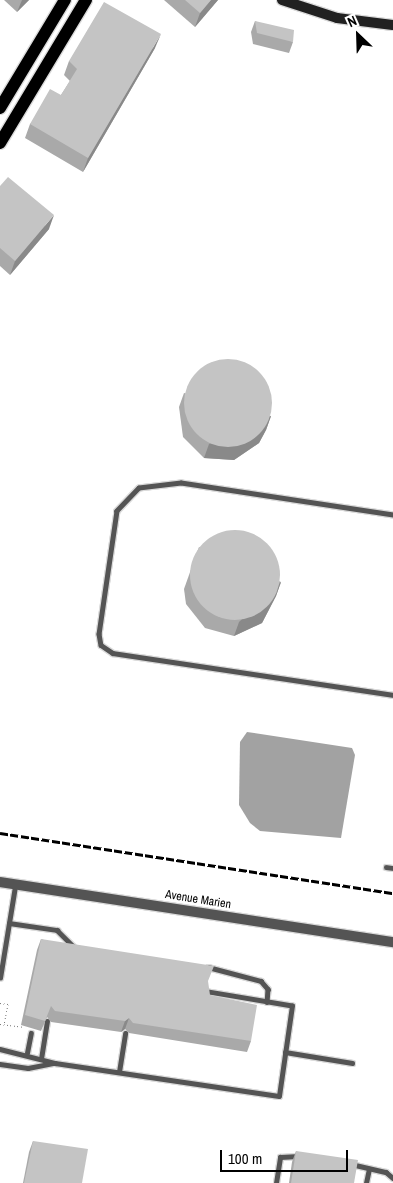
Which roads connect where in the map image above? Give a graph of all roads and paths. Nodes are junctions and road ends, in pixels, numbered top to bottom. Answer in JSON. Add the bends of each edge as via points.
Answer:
{"nodes":[{"id":1,"x":65,"y":0,"type":"edge"},
{"id":2,"x":86,"y":0,"type":"edge"},
{"id":3,"x":282,"y":0,"type":"edge"},
{"id":4,"x":393,"y":25,"type":"edge"},
{"id":5,"x":0,"y":108,"type":"edge"},
{"id":6,"x":0,"y":143,"type":"edge"},
{"id":7,"x":393,"y":514,"type":"edge"},
{"id":8,"x":393,"y":695,"type":"edge"},
{"id":9,"x":386,"y":867,"type":"dead end"},
{"id":10,"x":393,"y":868,"type":"edge"},
{"id":11,"x":0,"y":882,"type":"edge"},
{"id":12,"x":15,"y":884,"type":"junction"},
{"id":13,"x":9,"y":922,"type":"junction"},
{"id":14,"x":393,"y":942,"type":"edge"},
{"id":15,"x":81,"y":950,"type":"edge"},
{"id":16,"x":2,"y":951,"type":"edge"},
{"id":17,"x":197,"y":966,"type":"edge"},
{"id":18,"x":0,"y":978,"type":"edge"},
{"id":19,"x":208,"y":992,"type":"edge"},
{"id":20,"x":267,"y":1002,"type":"junction"},
{"id":21,"x":0,"y":1003,"type":"edge"},
{"id":22,"x":47,"y":1021,"type":"edge"},
{"id":23,"x":0,"y":1024,"type":"edge"},
{"id":24,"x":4,"y":1024,"type":"junction"},
{"id":25,"x":24,"y":1026,"type":"dead end"},
{"id":26,"x":31,"y":1033,"type":"dead end"},
{"id":27,"x":125,"y":1033,"type":"dead end"},
{"id":28,"x":0,"y":1049,"type":"edge"},
{"id":29,"x":285,"y":1052,"type":"junction"},
{"id":30,"x":27,"y":1054,"type":"junction"},
{"id":31,"x":41,"y":1058,"type":"junction"},
{"id":32,"x":55,"y":1063,"type":"junction"},
{"id":33,"x":352,"y":1063,"type":"dead end"},
{"id":34,"x":0,"y":1064,"type":"edge"},
{"id":35,"x":40,"y":1066,"type":"junction"},
{"id":36,"x":119,"y":1072,"type":"junction"},
{"id":37,"x":308,"y":1158,"type":"edge"},
{"id":38,"x":345,"y":1163,"type":"edge"},
{"id":39,"x":368,"y":1168,"type":"junction"},
{"id":40,"x":393,"y":1178,"type":"edge"},
{"id":41,"x":276,"y":1183,"type":"edge"},
{"id":42,"x":366,"y":1183,"type":"edge"}],
"edges":[{"from":1,"to":5,"type":"main road"},
{"from":2,"to":6,"type":"main road"},
{"from":3,"to":4,"type":"main road","via":[[337,18]]},
{"from":7,"to":8,"type":"lane","via":[[181,483],[139,488],[117,512],[99,634],[101,645],[113,653]]},
{"from":9,"to":10,"type":"lane"},
{"from":11,"to":12,"type":"street","name":"Avenue Marien"},
{"from":12,"to":13,"type":"lane"},
{"from":12,"to":14,"type":"street","name":"Avenue Marien"},
{"from":13,"to":15,"type":"lane","via":[[57,930]]},
{"from":13,"to":16,"type":"lane"},
{"from":16,"to":18,"type":"lane"},
{"from":17,"to":20,"type":"lane","via":[[261,980],[268,989]]},
{"from":19,"to":20,"type":"lane"},
{"from":20,"to":29,"type":"lane","via":[[292,1006]]},
{"from":21,"to":24,"type":"path","via":[[8,1004]]},
{"from":22,"to":31,"type":"lane"},
{"from":23,"to":24,"type":"path"},
{"from":24,"to":25,"type":"path"},
{"from":26,"to":30,"type":"lane"},
{"from":27,"to":36,"type":"lane"},
{"from":28,"to":30,"type":"lane"},
{"from":29,"to":33,"type":"lane"},
{"from":29,"to":36,"type":"lane","via":[[279,1096]]},
{"from":30,"to":31,"type":"lane"},
{"from":31,"to":32,"type":"lane"},
{"from":31,"to":35,"type":"lane"},
{"from":32,"to":35,"type":"lane"},
{"from":32,"to":36,"type":"lane"},
{"from":34,"to":35,"type":"lane"},
{"from":37,"to":41,"type":"lane","via":[[282,1156]]},
{"from":38,"to":39,"type":"lane"},
{"from":39,"to":40,"type":"lane"},
{"from":39,"to":42,"type":"lane"}]}
